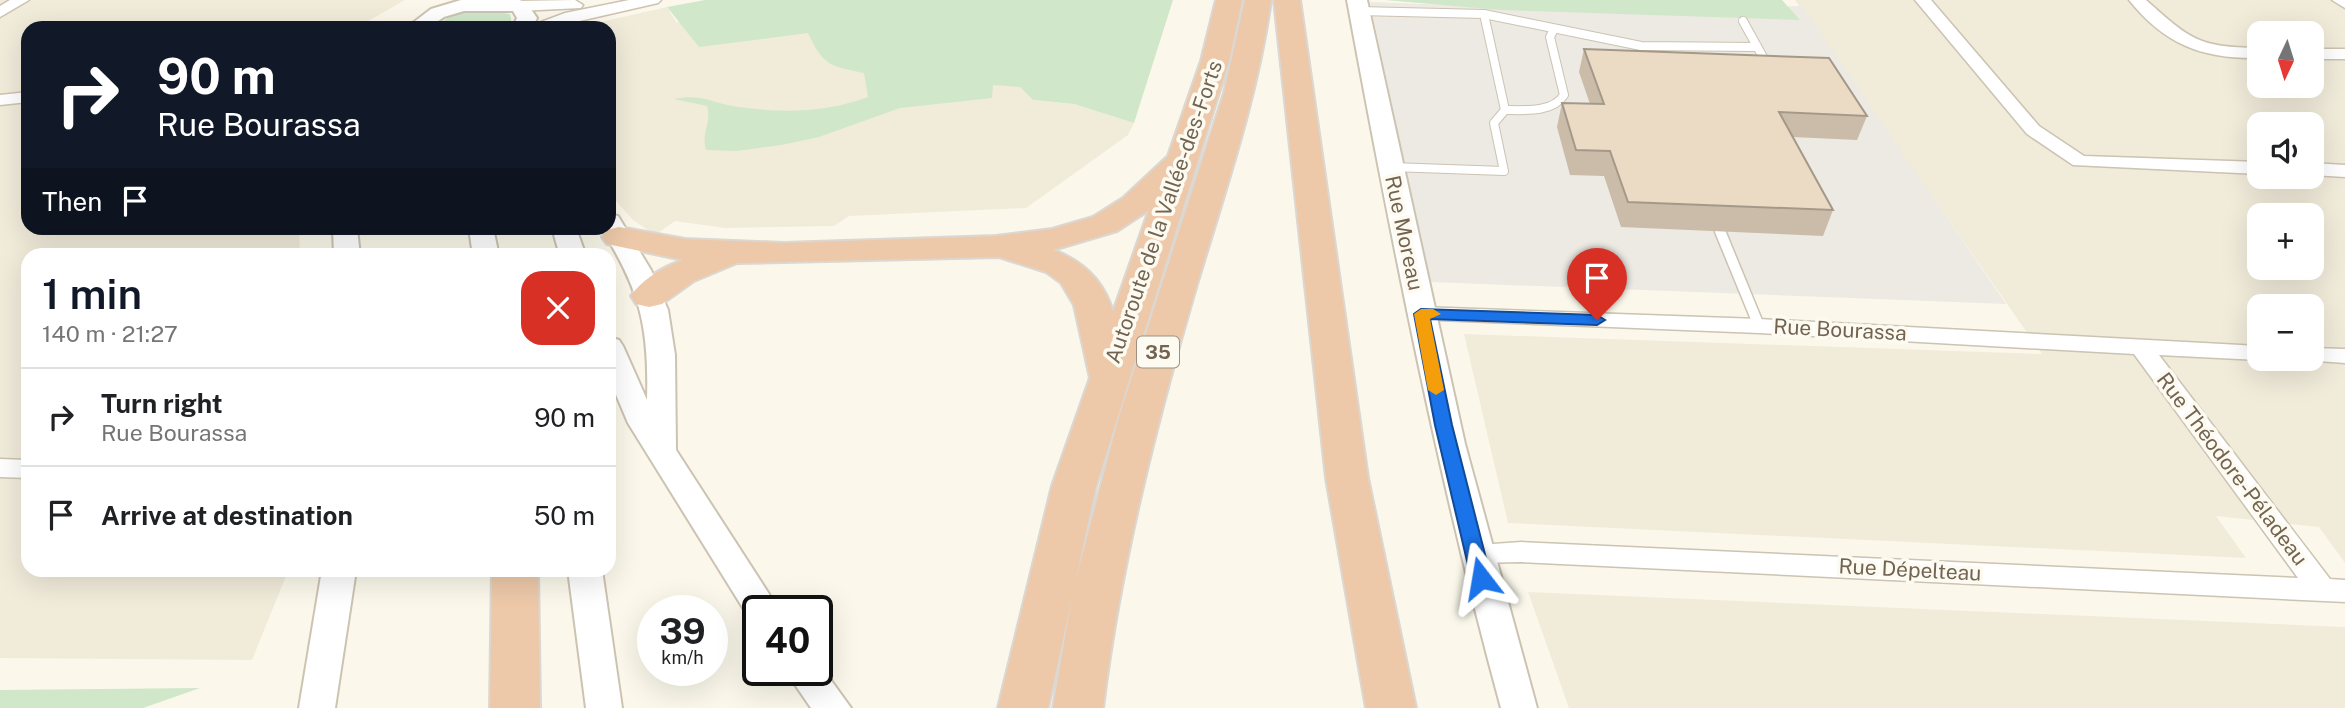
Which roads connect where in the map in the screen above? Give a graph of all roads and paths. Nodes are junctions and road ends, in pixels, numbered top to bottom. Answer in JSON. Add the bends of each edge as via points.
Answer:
{"nodes":[{"id":1,"x":21,"y":0,"type":"edge"},
{"id":2,"x":604,"y":0,"type":"edge"},
{"id":3,"x":653,"y":0,"type":"edge"},
{"id":4,"x":1229,"y":0,"type":"edge"},
{"id":5,"x":1258,"y":0,"type":"edge"},
{"id":6,"x":1287,"y":0,"type":"edge"},
{"id":7,"x":1923,"y":0,"type":"edge"},
{"id":8,"x":2137,"y":0,"type":"edge"},
{"id":9,"x":2340,"y":0,"type":"edge"},
{"id":10,"x":489,"y":1,"type":"edge"},
{"id":11,"x":2345,"y":4,"type":"edge"},
{"id":12,"x":1358,"y":5,"type":"edge"},
{"id":13,"x":519,"y":6,"type":"junction"},
{"id":14,"x":435,"y":7,"type":"edge"},
{"id":15,"x":2,"y":10,"type":"edge"},
{"id":16,"x":1484,"y":14,"type":"junction"},
{"id":17,"x":422,"y":21,"type":"edge"},
{"id":18,"x":526,"y":21,"type":"edge"},
{"id":19,"x":555,"y":21,"type":"edge"},
{"id":20,"x":1744,"y":21,"type":"dead end"},
{"id":21,"x":1554,"y":29,"type":"junction"},
{"id":22,"x":1757,"y":47,"type":"junction"},
{"id":23,"x":2247,"y":53,"type":"edge"},
{"id":24,"x":2324,"y":54,"type":"edge"},
{"id":25,"x":2345,"y":54,"type":"edge"},
{"id":26,"x":1775,"y":79,"type":"edge"},
{"id":27,"x":21,"y":98,"type":"edge"},
{"id":28,"x":0,"y":100,"type":"edge"},
{"id":29,"x":1505,"y":110,"type":"junction"},
{"id":30,"x":1184,"y":156,"type":"junction"},
{"id":31,"x":1391,"y":167,"type":"junction"},
{"id":32,"x":2247,"y":167,"type":"edge"},
{"id":33,"x":2324,"y":170,"type":"edge"},
{"id":34,"x":2345,"y":171,"type":"edge"},
{"id":35,"x":616,"y":230,"type":"edge"},
{"id":36,"x":1720,"y":231,"type":"dead end"},
{"id":37,"x":616,"y":233,"type":"edge"},
{"id":38,"x":997,"y":246,"type":"junction"},
{"id":39,"x":726,"y":255,"type":"junction"},
{"id":40,"x":649,"y":296,"type":"junction"},
{"id":41,"x":1421,"y":314,"type":"junction"},
{"id":42,"x":1759,"y":326,"type":"junction"},
{"id":43,"x":2142,"y":348,"type":"junction"},
{"id":44,"x":2247,"y":352,"type":"edge"},
{"id":45,"x":2324,"y":355,"type":"edge"},
{"id":46,"x":2345,"y":356,"type":"edge"},
{"id":47,"x":616,"y":362,"type":"edge"},
{"id":48,"x":1108,"y":378,"type":"junction"},
{"id":49,"x":660,"y":452,"type":"junction"},
{"id":50,"x":0,"y":468,"type":"edge"},
{"id":51,"x":21,"y":469,"type":"edge"},
{"id":52,"x":1475,"y":553,"type":"junction"},
{"id":53,"x":338,"y":577,"type":"edge"},
{"id":54,"x":515,"y":577,"type":"edge"},
{"id":55,"x":586,"y":577,"type":"edge"},
{"id":56,"x":2334,"y":590,"type":"edge"},
{"id":57,"x":753,"y":595,"type":"edge"},
{"id":58,"x":816,"y":686,"type":"edge"},
{"id":59,"x":317,"y":708,"type":"edge"},
{"id":60,"x":515,"y":708,"type":"edge"},
{"id":61,"x":604,"y":708,"type":"edge"},
{"id":62,"x":833,"y":708,"type":"edge"},
{"id":63,"x":1023,"y":708,"type":"edge"},
{"id":64,"x":1078,"y":708,"type":"edge"},
{"id":65,"x":1391,"y":708,"type":"edge"},
{"id":66,"x":1519,"y":708,"type":"edge"}],
"edges":[{"from":1,"to":15,"type":"street"},
{"from":2,"to":13,"type":"street"},
{"from":3,"to":19,"type":"street"},
{"from":4,"to":30,"type":"highway","name":"Autoroute de la Vallée-des-Forts","number":"35","via":[[1216,61]]},
{"from":5,"to":64,"type":"highway","name":"Autoroute de la Vallée-des-Forts","number":"35","via":[[1236,102],[1118,487]]},
{"from":6,"to":65,"type":"highway","via":[[1347,478]]},
{"from":7,"to":32,"type":"street","via":[[2033,130],[2080,161]]},
{"from":8,"to":23,"type":"street","via":[[2183,41],[2225,53]]},
{"from":9,"to":11,"type":"street"},
{"from":10,"to":13,"type":"street"},
{"from":10,"to":14,"type":"street"},
{"from":12,"to":16,"type":"lane"},
{"from":12,"to":31,"type":"street","name":"Rue Moreau"},
{"from":13,"to":18,"type":"street"},
{"from":14,"to":17,"type":"street"},
{"from":16,"to":21,"type":"lane"},
{"from":16,"to":29,"type":"lane"},
{"from":20,"to":22,"type":"lane"},
{"from":21,"to":22,"type":"lane","via":[[1641,46]]},
{"from":21,"to":29,"type":"lane","via":[[1550,37],[1564,95],[1561,100],[1537,110]]},
{"from":22,"to":26,"type":"lane"},
{"from":24,"to":25,"type":"street"},
{"from":27,"to":28,"type":"street"},
{"from":29,"to":31,"type":"lane","via":[[1494,123],[1504,171]]},
{"from":30,"to":38,"type":"highway","via":[[1117,218],[1075,233]]},
{"from":30,"to":48,"type":"highway","name":"Autoroute de la Vallée-des-Forts","number":"35"},
{"from":31,"to":41,"type":"street","name":"Rue Moreau"},
{"from":33,"to":34,"type":"street"},
{"from":35,"to":39,"type":"highway","via":[[654,246]]},
{"from":36,"to":42,"type":"lane"},
{"from":37,"to":40,"type":"street"},
{"from":38,"to":39,"type":"highway"},
{"from":38,"to":48,"type":"highway","via":[[1055,262],[1087,287]]},
{"from":39,"to":40,"type":"highway","via":[[681,273]]},
{"from":40,"to":49,"type":"street","via":[[658,321],[662,357]]},
{"from":41,"to":42,"type":"street","name":"Rue Bourassa"},
{"from":41,"to":52,"type":"street","name":"Rue Moreau"},
{"from":42,"to":43,"type":"street","name":"Rue Bourassa"},
{"from":43,"to":44,"type":"street","name":"Rue Bourassa"},
{"from":43,"to":56,"type":"street","name":"Rue Théodore-Péladeau"},
{"from":45,"to":46,"type":"street"},
{"from":47,"to":49,"type":"street"},
{"from":48,"to":63,"type":"highway","name":"Autoroute de la Vallée-des-Forts","number":"35","via":[[1063,524]]},
{"from":49,"to":57,"type":"street"},
{"from":50,"to":51,"type":"street"},
{"from":52,"to":56,"type":"street","name":"Rue Dépelteau"},
{"from":52,"to":66,"type":"street","name":"Rue Moreau"},
{"from":53,"to":59,"type":"street"},
{"from":54,"to":60,"type":"highway"},
{"from":55,"to":61,"type":"street"},
{"from":58,"to":62,"type":"street"}]}
